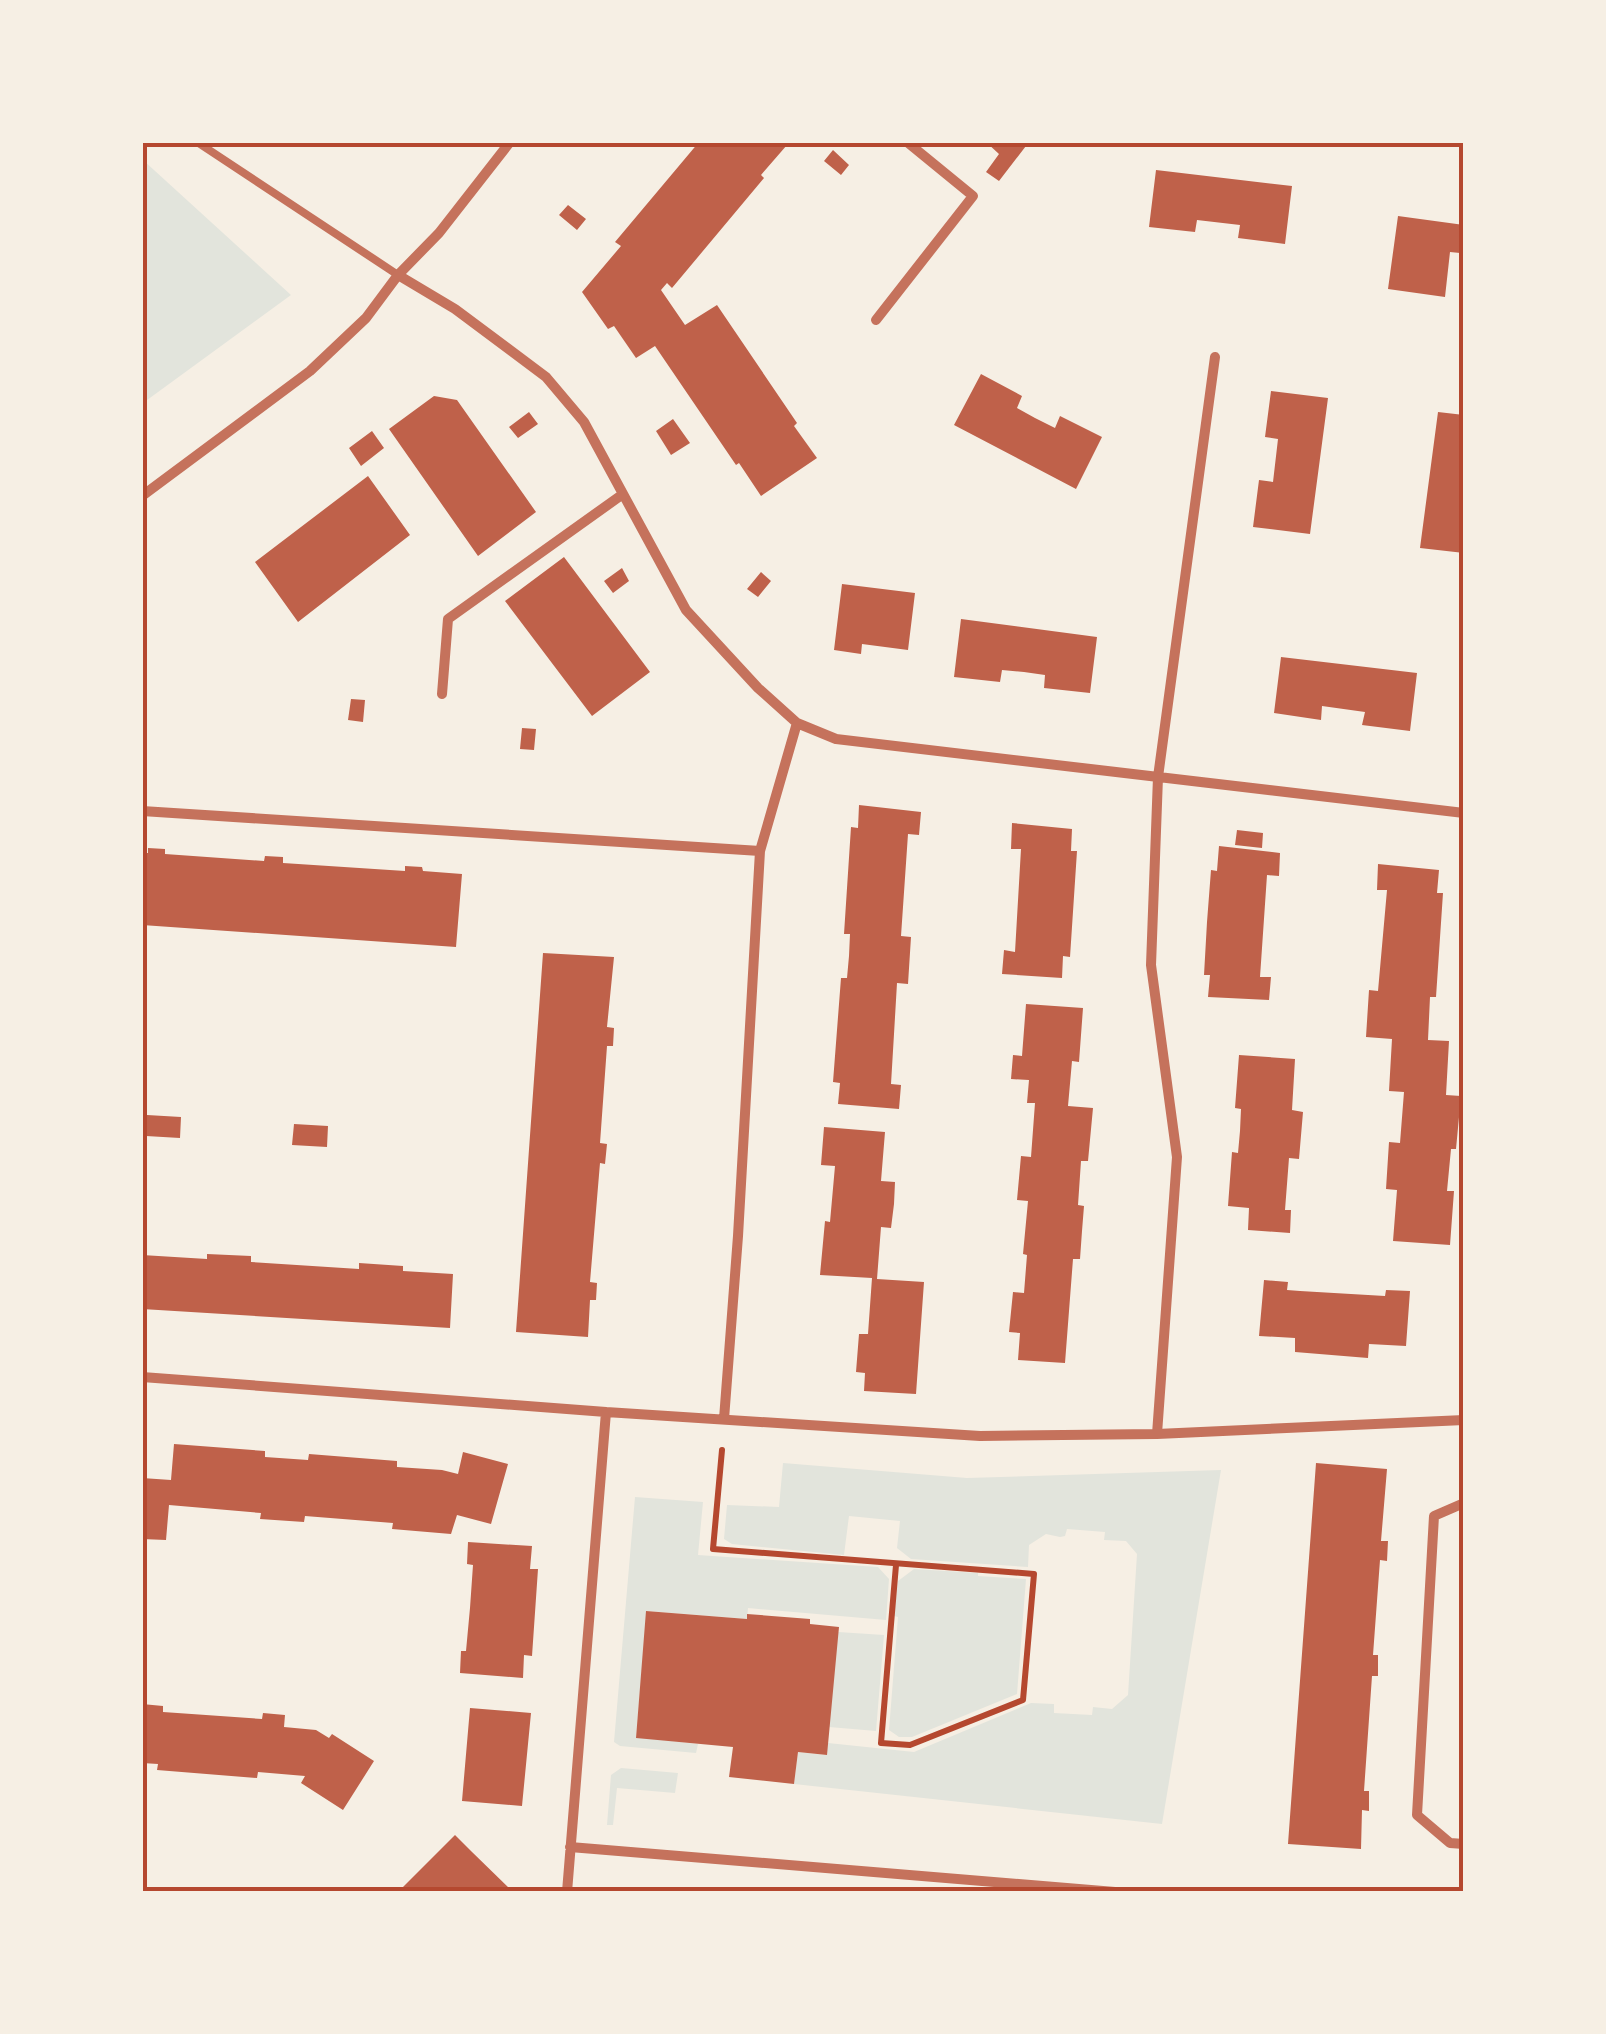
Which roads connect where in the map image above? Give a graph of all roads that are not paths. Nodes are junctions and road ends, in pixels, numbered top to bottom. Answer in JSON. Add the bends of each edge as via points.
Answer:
{"nodes":[{"id":1,"x":198,"y":142,"type":"edge"},
{"id":2,"x":510,"y":142,"type":"edge"},
{"id":3,"x":906,"y":142,"type":"edge"},
{"id":4,"x":398,"y":275,"type":"junction"},
{"id":5,"x":876,"y":320,"type":"dead end"},
{"id":6,"x":1215,"y":357,"type":"dead end"},
{"id":7,"x":622,"y":494,"type":"junction"},
{"id":8,"x":142,"y":496,"type":"edge"},
{"id":9,"x":442,"y":694,"type":"dead end"},
{"id":10,"x":796,"y":723,"type":"junction"},
{"id":11,"x":1158,"y":777,"type":"junction"},
{"id":12,"x":142,"y":811,"type":"edge"},
{"id":13,"x":1464,"y":812,"type":"edge"},
{"id":14,"x":760,"y":851,"type":"junction"},
{"id":15,"x":142,"y":1377,"type":"edge"},
{"id":16,"x":606,"y":1412,"type":"junction"},
{"id":17,"x":724,"y":1419,"type":"junction"},
{"id":18,"x":1464,"y":1420,"type":"edge"},
{"id":19,"x":1156,"y":1434,"type":"junction"},
{"id":20,"x":1464,"y":1503,"type":"edge"},
{"id":21,"x":1464,"y":1844,"type":"edge"},
{"id":22,"x":570,"y":1847,"type":"junction"},
{"id":23,"x":568,"y":1892,"type":"edge"},
{"id":24,"x":1115,"y":1892,"type":"edge"}],
"edges":[{"from":1,"to":4,"type":"lane"},
{"from":2,"to":4,"type":"street"},
{"from":3,"to":5,"type":"street","via":[[974,196]]},
{"from":4,"to":7,"type":"street","via":[[546,377],[584,422]]},
{"from":4,"to":8,"type":"street","via":[[366,318],[310,372]]},
{"from":6,"to":11,"type":"street"},
{"from":7,"to":9,"type":"street","via":[[448,619]]},
{"from":7,"to":10,"type":"street","via":[[686,610]]},
{"from":10,"to":11,"type":"street","via":[[836,739]]},
{"from":10,"to":14,"type":"street"},
{"from":11,"to":13,"type":"street"},
{"from":11,"to":19,"type":"street","via":[[1150,966],[1177,1157]]},
{"from":12,"to":14,"type":"street"},
{"from":14,"to":17,"type":"street"},
{"from":15,"to":16,"type":"street"},
{"from":16,"to":17,"type":"street"},
{"from":16,"to":22,"type":"street"},
{"from":17,"to":19,"type":"street","via":[[980,1436]]},
{"from":18,"to":19,"type":"street"},
{"from":20,"to":21,"type":"street","via":[[1434,1516],[1417,1816],[1450,1842]]},
{"from":22,"to":23,"type":"street"},
{"from":22,"to":24,"type":"street"}]}
